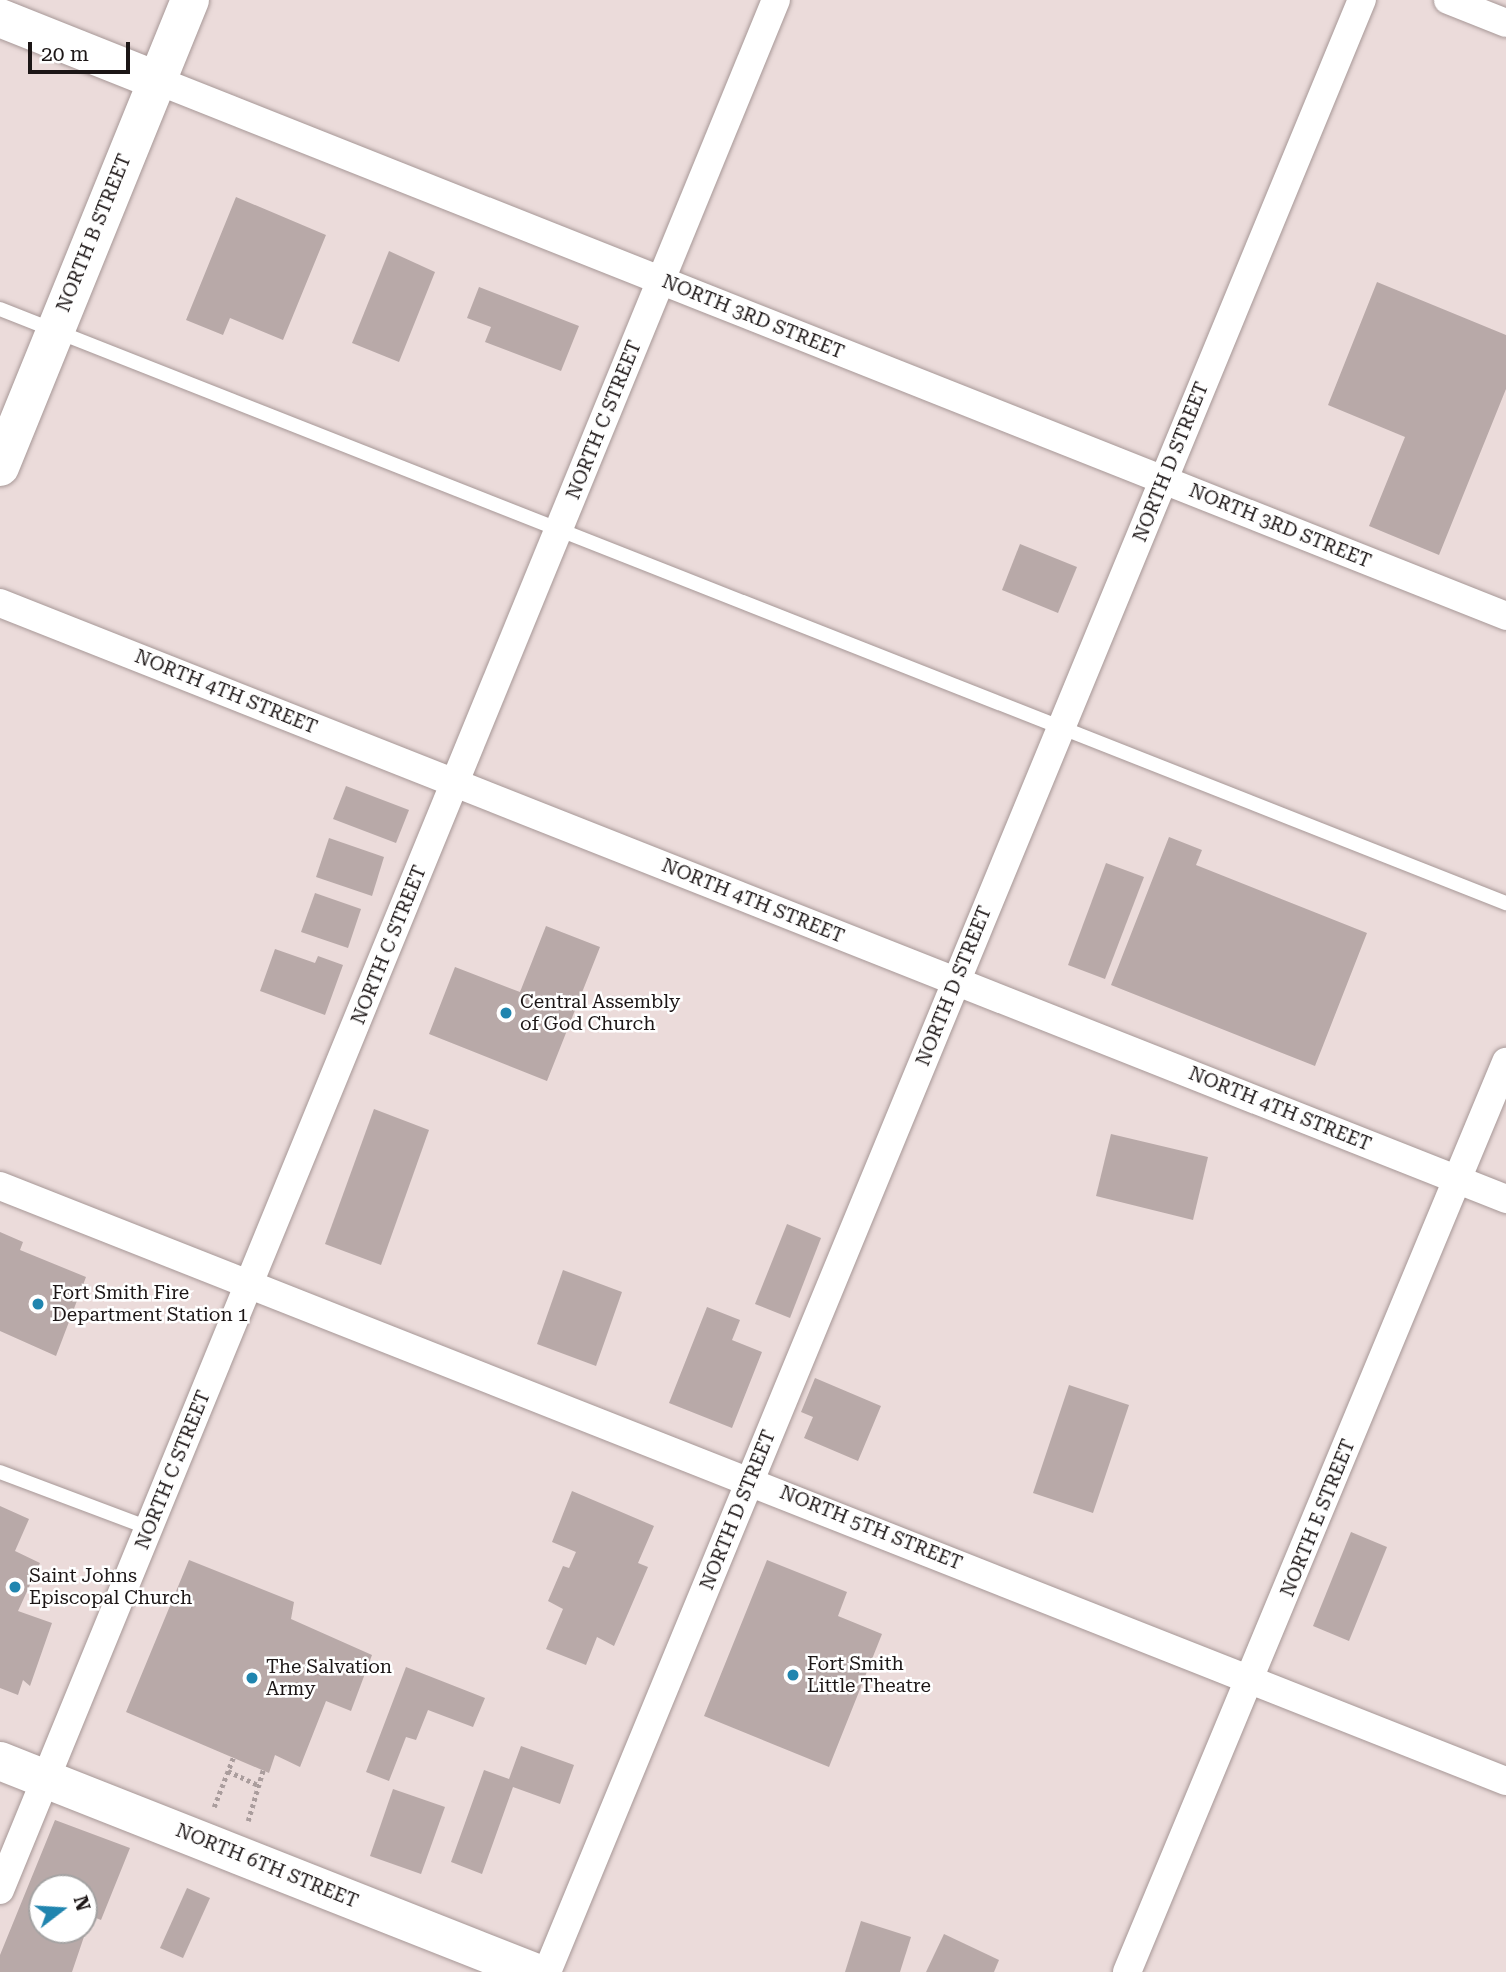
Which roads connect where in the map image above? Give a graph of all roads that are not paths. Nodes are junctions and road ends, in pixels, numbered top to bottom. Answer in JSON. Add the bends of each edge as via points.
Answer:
{"nodes":[{"id":1,"x":190,"y":0,"type":"edge"},
{"id":2,"x":776,"y":0,"type":"edge"},
{"id":3,"x":1362,"y":0,"type":"edge"},
{"id":4,"x":1448,"y":0,"type":"edge"},
{"id":5,"x":0,"y":18,"type":"edge"},
{"id":6,"x":1506,"y":23,"type":"edge"},
{"id":7,"x":156,"y":80,"type":"junction"},
{"id":8,"x":661,"y":281,"type":"junction"},
{"id":9,"x":0,"y":309,"type":"edge"},
{"id":10,"x":55,"y":331,"type":"junction"},
{"id":11,"x":0,"y":467,"type":"edge"},
{"id":12,"x":1163,"y":480,"type":"junction"},
{"id":13,"x":560,"y":527,"type":"junction"},
{"id":14,"x":0,"y":603,"type":"edge"},
{"id":15,"x":1506,"y":616,"type":"edge"},
{"id":16,"x":1062,"y":725,"type":"junction"},
{"id":17,"x":455,"y":782,"type":"junction"},
{"id":18,"x":1506,"y":903,"type":"edge"},
{"id":19,"x":956,"y":981,"type":"junction"},
{"id":20,"x":1506,"y":1062,"type":"edge"},
{"id":21,"x":1458,"y":1180,"type":"junction"},
{"id":22,"x":0,"y":1186,"type":"edge"},
{"id":23,"x":1506,"y":1199,"type":"edge"},
{"id":24,"x":250,"y":1284,"type":"junction"},
{"id":25,"x":0,"y":1472,"type":"edge"},
{"id":26,"x":750,"y":1480,"type":"junction"},
{"id":27,"x":149,"y":1528,"type":"junction"},
{"id":28,"x":1251,"y":1680,"type":"junction"},
{"id":29,"x":0,"y":1761,"type":"edge"},
{"id":30,"x":46,"y":1778,"type":"junction"},
{"id":31,"x":1506,"y":1780,"type":"edge"},
{"id":32,"x":0,"y":1890,"type":"edge"},
{"id":33,"x":534,"y":1972,"type":"edge"},
{"id":34,"x":547,"y":1972,"type":"edge"},
{"id":35,"x":1128,"y":1972,"type":"edge"}],
"edges":[{"from":1,"to":7,"type":"street","name":"NORTH B STREET"},
{"from":2,"to":8,"type":"street","name":"NORTH C STREET"},
{"from":3,"to":12,"type":"street","name":"NORTH D STREET"},
{"from":4,"to":6,"type":"street"},
{"from":5,"to":7,"type":"street","name":"NORTH 3RD STREET"},
{"from":7,"to":8,"type":"street","name":"NORTH 3RD STREET"},
{"from":7,"to":10,"type":"street","name":"NORTH B STREET"},
{"from":8,"to":12,"type":"street","name":"NORTH 3RD STREET"},
{"from":8,"to":13,"type":"street","name":"NORTH C STREET"},
{"from":9,"to":10,"type":"lane"},
{"from":10,"to":11,"type":"street","name":"NORTH B STREET"},
{"from":10,"to":13,"type":"lane"},
{"from":12,"to":15,"type":"street","name":"NORTH 3RD STREET"},
{"from":12,"to":16,"type":"street","name":"NORTH D STREET"},
{"from":13,"to":16,"type":"lane"},
{"from":13,"to":17,"type":"street","name":"NORTH C STREET"},
{"from":14,"to":17,"type":"street","name":"NORTH 4TH STREET"},
{"from":16,"to":18,"type":"lane"},
{"from":16,"to":19,"type":"street","name":"NORTH D STREET"},
{"from":17,"to":19,"type":"street","name":"NORTH 4TH STREET"},
{"from":17,"to":24,"type":"street","name":"NORTH C STREET"},
{"from":19,"to":21,"type":"street","name":"NORTH 4TH STREET"},
{"from":19,"to":26,"type":"street","name":"NORTH D STREET"},
{"from":20,"to":21,"type":"street","name":"NORTH E STREET"},
{"from":21,"to":23,"type":"street","name":"NORTH 4TH STREET"},
{"from":21,"to":28,"type":"street","name":"NORTH E STREET"},
{"from":22,"to":24,"type":"street","name":"NORTH 5TH STREET"},
{"from":24,"to":26,"type":"street","name":"NORTH 5TH STREET"},
{"from":24,"to":27,"type":"street","name":"NORTH C STREET"},
{"from":25,"to":27,"type":"lane"},
{"from":26,"to":28,"type":"street","name":"NORTH 5TH STREET"},
{"from":26,"to":34,"type":"street","name":"NORTH D STREET"},
{"from":27,"to":30,"type":"street","name":"NORTH C STREET"},
{"from":28,"to":31,"type":"street","name":"NORTH 5TH STREET"},
{"from":28,"to":35,"type":"street","name":"NORTH E STREET"},
{"from":29,"to":30,"type":"street","name":"NORTH 6TH STREET"},
{"from":30,"to":32,"type":"street","name":"NORTH C STREET"},
{"from":30,"to":33,"type":"street","name":"NORTH 6TH STREET"}]}
